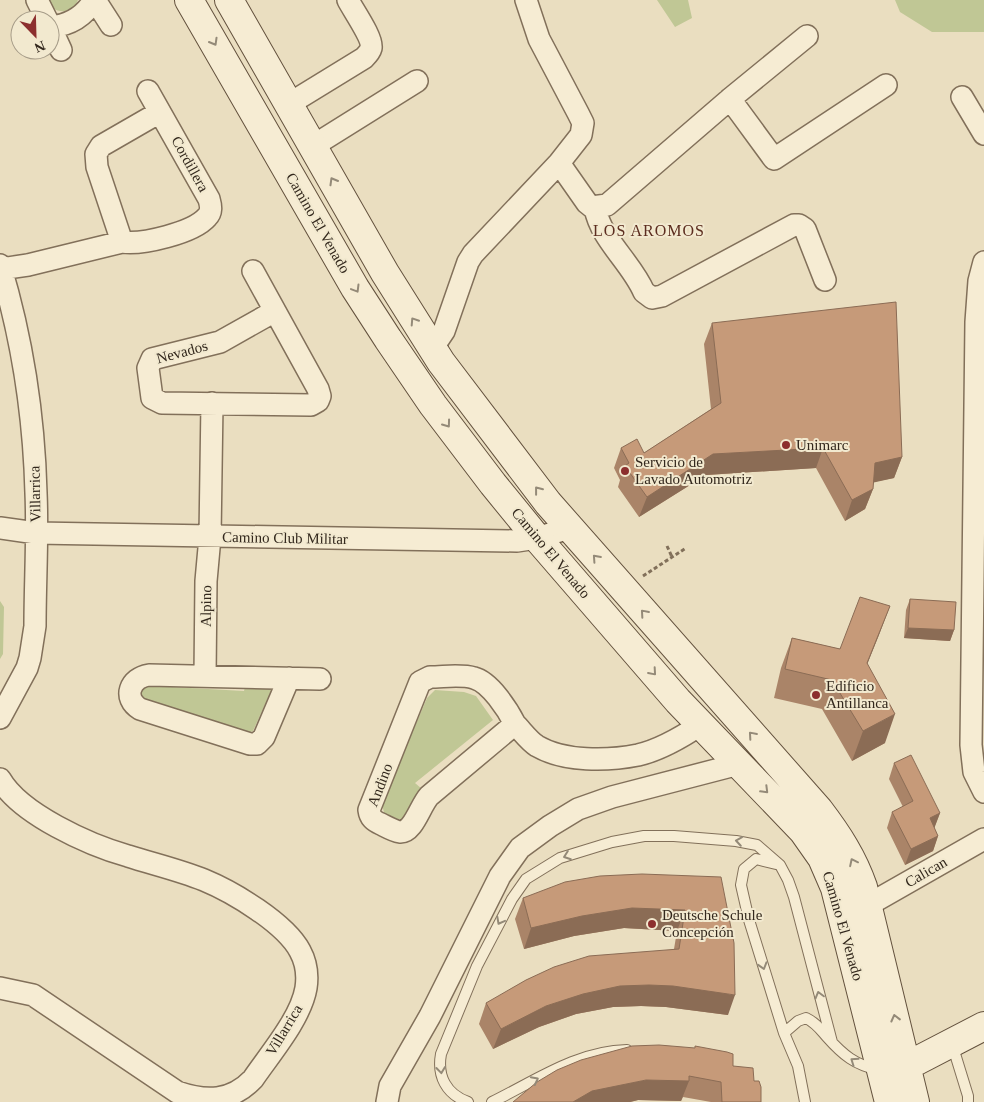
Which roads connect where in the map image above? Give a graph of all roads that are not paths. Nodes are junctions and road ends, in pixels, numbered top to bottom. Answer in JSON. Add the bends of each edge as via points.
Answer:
{"nodes":[{"id":1,"x":94,"y":0,"type":"edge"},
{"id":2,"x":189,"y":0,"type":"edge"},
{"id":3,"x":230,"y":0,"type":"edge"},
{"id":4,"x":348,"y":0,"type":"edge"},
{"id":5,"x":526,"y":0,"type":"edge"},
{"id":6,"x":111,"y":25,"type":"dead end"},
{"id":7,"x":60,"y":26,"type":"edge"},
{"id":8,"x":807,"y":36,"type":"dead end"},
{"id":9,"x":417,"y":81,"type":"dead end"},
{"id":10,"x":886,"y":85,"type":"dead end"},
{"id":11,"x":148,"y":91,"type":"dead end"},
{"id":12,"x":962,"y":96,"type":"dead end"},
{"id":13,"x":730,"y":99,"type":"junction"},
{"id":14,"x":290,"y":104,"type":"junction"},
{"id":15,"x":160,"y":112,"type":"junction"},
{"id":16,"x":984,"y":134,"type":"edge"},
{"id":17,"x":313,"y":146,"type":"junction"},
{"id":18,"x":559,"y":163,"type":"junction"},
{"id":19,"x":595,"y":208,"type":"junction"},
{"id":20,"x":122,"y":242,"type":"junction"},
{"id":21,"x":984,"y":262,"type":"edge"},
{"id":22,"x":0,"y":267,"type":"edge"},
{"id":23,"x":253,"y":271,"type":"dead end"},
{"id":24,"x":825,"y":280,"type":"dead end"},
{"id":25,"x":275,"y":311,"type":"junction"},
{"id":26,"x":432,"y":349,"type":"junction"},
{"id":27,"x":212,"y":404,"type":"junction"},
{"id":28,"x":0,"y":528,"type":"edge"},
{"id":29,"x":569,"y":528,"type":"junction"},
{"id":30,"x":36,"y":534,"type":"junction"},
{"id":31,"x":210,"y":536,"type":"junction"},
{"id":32,"x":537,"y":538,"type":"junction"},
{"id":33,"x":205,"y":676,"type":"junction"},
{"id":34,"x":289,"y":678,"type":"junction"},
{"id":35,"x":320,"y":679,"type":"dead end"},
{"id":36,"x":0,"y":718,"type":"edge"},
{"id":37,"x":515,"y":724,"type":"junction"},
{"id":38,"x":700,"y":725,"type":"junction"},
{"id":39,"x":739,"y":764,"type":"junction"},
{"id":40,"x":0,"y":779,"type":"edge"},
{"id":41,"x":984,"y":792,"type":"edge"},
{"id":42,"x":984,"y":839,"type":"edge"},
{"id":43,"x":780,"y":865,"type":"junction"},
{"id":44,"x":868,"y":905,"type":"junction"},
{"id":45,"x":0,"y":988,"type":"edge"},
{"id":46,"x":984,"y":1026,"type":"edge"},
{"id":47,"x":784,"y":1033,"type":"junction"},
{"id":48,"x":832,"y":1042,"type":"junction"},
{"id":49,"x":952,"y":1043,"type":"junction"},
{"id":50,"x":637,"y":1050,"type":"edge"},
{"id":51,"x":894,"y":1068,"type":"junction"},
{"id":52,"x":387,"y":1102,"type":"edge"},
{"id":53,"x":468,"y":1102,"type":"edge"},
{"id":54,"x":492,"y":1102,"type":"edge"},
{"id":55,"x":805,"y":1102,"type":"edge"},
{"id":56,"x":889,"y":1102,"type":"edge"},
{"id":57,"x":915,"y":1102,"type":"edge"},
{"id":58,"x":968,"y":1102,"type":"edge"}],
"edges":[{"from":1,"to":6,"type":"street"},
{"from":1,"to":7,"type":"street","via":[[77,19]]},
{"from":2,"to":32,"type":"street","name":"Camino El Venado","one_way":true,"via":[[355,288],[453,432]]},
{"from":3,"to":14,"type":"street","name":"Camino El Venado"},
{"from":4,"to":14,"type":"street","via":[[369,38],[371,48],[364,58]]},
{"from":5,"to":18,"type":"street","via":[[539,39],[583,123],[580,135]]},
{"from":8,"to":13,"type":"street"},
{"from":9,"to":17,"type":"street"},
{"from":10,"to":13,"type":"street","via":[[774,159]]},
{"from":11,"to":15,"type":"street","name":"Cordillera"},
{"from":12,"to":16,"type":"street"},
{"from":13,"to":19,"type":"street","via":[[607,205]]},
{"from":14,"to":17,"type":"street","name":"Camino El Venado"},
{"from":15,"to":20,"type":"street","via":[[101,146],[96,154],[97,167]]},
{"from":15,"to":20,"type":"street","name":"Cordillera","via":[[209,199],[211,210],[208,217],[187,229],[136,243]]},
{"from":26,"to":17,"type":"street","name":"Camino El Venado","one_way":true},
{"from":18,"to":19,"type":"street","via":[[587,203]]},
{"from":18,"to":26,"type":"street","via":[[473,254],[444,331]]},
{"from":19,"to":24,"type":"street","via":[[604,231],[644,292],[652,298],[662,296],[794,225],[805,229]]},
{"from":20,"to":22,"type":"street","name":"Cordillera","via":[[28,265]]},
{"from":21,"to":41,"type":"street","via":[[976,322],[971,745],[974,772]]},
{"from":22,"to":30,"type":"street","name":"Villarrica","via":[[19,341],[31,416]]},
{"from":23,"to":25,"type":"street","name":"Nevados"},
{"from":25,"to":27,"type":"street","name":"Nevados","via":[[318,389],[319,399],[315,404]]},
{"from":25,"to":27,"type":"street","name":"Nevados","via":[[220,342],[150,361],[150,395],[155,400],[162,403]]},
{"from":29,"to":26,"type":"street","name":"Camino El Venado","one_way":true},
{"from":27,"to":31,"type":"street"},
{"from":28,"to":30,"type":"street","name":"Camino Club Militar"},
{"from":29,"to":32,"type":"street","name":"Camino Club Militar"},
{"from":44,"to":29,"type":"street","name":"Camino El Venado","one_way":true,"via":[[857,870],[834,830]]},
{"from":30,"to":31,"type":"street","name":"Camino Club Militar"},
{"from":30,"to":36,"type":"street","name":"Villarrica","via":[[35,626],[30,658]]},
{"from":31,"to":32,"type":"street","name":"Camino Club Militar","via":[[517,542]]},
{"from":31,"to":33,"type":"street","name":"Alpino"},
{"from":32,"to":38,"type":"street","name":"Camino El Venado","one_way":true},
{"from":33,"to":34,"type":"street"},
{"from":33,"to":34,"type":"street","via":[[144,676],[134,682],[131,698],[140,709],[257,744],[264,737]]},
{"from":34,"to":35,"type":"street"},
{"from":37,"to":37,"type":"street","name":"Andino","via":[[429,796],[410,829],[398,832],[370,816],[369,810],[422,680],[468,677],[480,680]]},
{"from":37,"to":38,"type":"street","name":"Andino","via":[[535,745],[555,755],[576,758],[639,755],[679,739]]},
{"from":38,"to":39,"type":"street","name":"Camino El Venado"},
{"from":39,"to":51,"type":"street","name":"Camino El Venado","one_way":true,"via":[[803,831],[829,873]]},
{"from":39,"to":52,"type":"street","via":[[578,809],[520,848],[500,876],[430,1016],[390,1086]]},
{"from":40,"to":45,"type":"street","name":"Villarrica","via":[[22,804],[65,830],[125,856],[203,880],[234,894],[294,942],[305,962],[306,990],[296,1016],[247,1086],[231,1095],[198,1099],[177,1092],[33,996]]},
{"from":42,"to":44,"type":"street","name":"Calican"},
{"from":43,"to":47,"type":"lane","one_way":true,"via":[[756,859],[744,869],[741,886]]},
{"from":48,"to":43,"type":"lane","one_way":true,"via":[[794,897]]},
{"from":43,"to":53,"type":"lane","one_way":true,"via":[[757,845],[736,840],[644,836],[560,858],[526,879],[477,966],[441,1054],[439,1065],[444,1083],[456,1096]]},
{"from":51,"to":44,"type":"street","name":"Camino El Venado","one_way":true},
{"from":46,"to":49,"type":"street"},
{"from":47,"to":48,"type":"lane","via":[[806,1018],[815,1022]]},
{"from":47,"to":55,"type":"lane","via":[[798,1066]]},
{"from":51,"to":48,"type":"lane","one_way":true,"via":[[861,1066]]},
{"from":49,"to":51,"type":"street"},
{"from":49,"to":58,"type":"lane"},
{"from":54,"to":50,"type":"lane","one_way":true,"via":[[587,1056]]},
{"from":51,"to":56,"type":"street","name":"Camino El Venado"},
{"from":51,"to":57,"type":"street","name":"Camino El Venado"}]}
